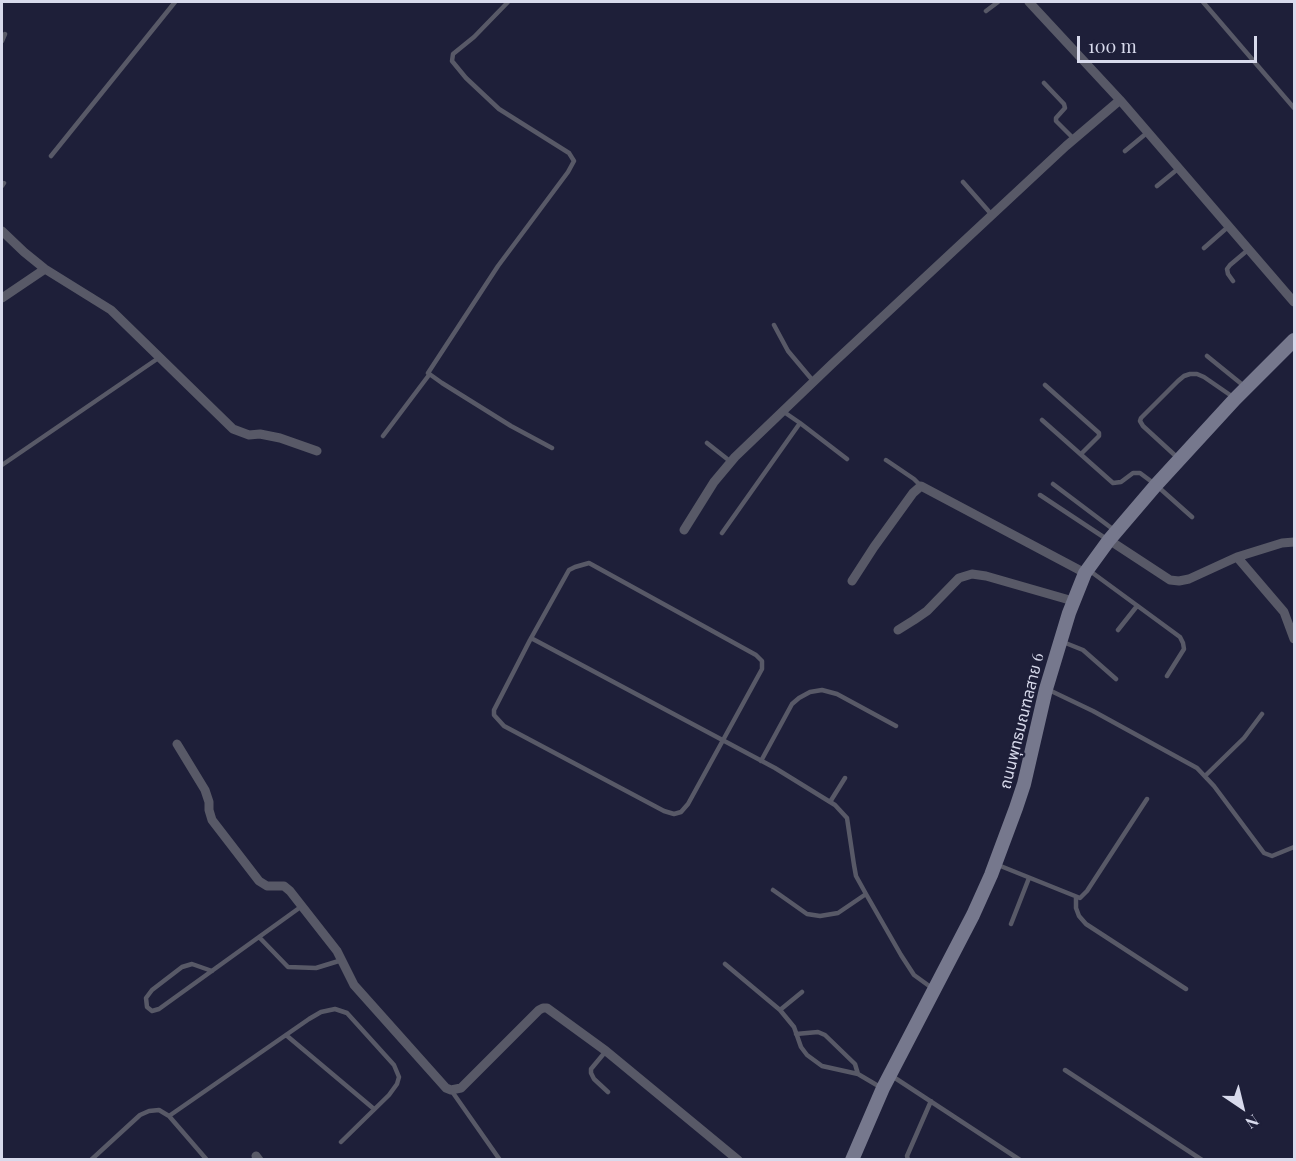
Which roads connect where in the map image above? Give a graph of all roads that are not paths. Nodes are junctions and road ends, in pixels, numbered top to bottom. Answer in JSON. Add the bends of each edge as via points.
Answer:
{"nodes":[{"id":1,"x":175,"y":2,"type":"edge"},
{"id":2,"x":508,"y":2,"type":"edge"},
{"id":3,"x":998,"y":2,"type":"edge"},
{"id":4,"x":1029,"y":2,"type":"edge"},
{"id":5,"x":1203,"y":2,"type":"edge"},
{"id":6,"x":986,"y":11,"type":"dead end"},
{"id":7,"x":5,"y":34,"type":"dead end"},
{"id":8,"x":2,"y":41,"type":"edge"},
{"id":9,"x":1044,"y":83,"type":"dead end"},
{"id":10,"x":1120,"y":99,"type":"junction"},
{"id":11,"x":1294,"y":108,"type":"edge"},
{"id":12,"x":1148,"y":132,"type":"junction"},
{"id":13,"x":1074,"y":139,"type":"junction"},
{"id":14,"x":1125,"y":151,"type":"dead end"},
{"id":15,"x":51,"y":156,"type":"dead end"},
{"id":16,"x":1179,"y":168,"type":"junction"},
{"id":17,"x":963,"y":182,"type":"dead end"},
{"id":18,"x":1157,"y":186,"type":"dead end"},
{"id":19,"x":992,"y":215,"type":"junction"},
{"id":20,"x":1229,"y":226,"type":"junction"},
{"id":21,"x":2,"y":231,"type":"edge"},
{"id":22,"x":1204,"y":248,"type":"dead end"},
{"id":23,"x":1250,"y":249,"type":"junction"},
{"id":24,"x":45,"y":269,"type":"junction"},
{"id":25,"x":1233,"y":281,"type":"dead end"},
{"id":26,"x":2,"y":298,"type":"edge"},
{"id":27,"x":1294,"y":302,"type":"edge"},
{"id":28,"x":774,"y":325,"type":"dead end"},
{"id":29,"x":1294,"y":340,"type":"edge"},
{"id":30,"x":1208,"y":356,"type":"dead end"},
{"id":31,"x":160,"y":357,"type":"junction"},
{"id":32,"x":429,"y":375,"type":"junction"},
{"id":33,"x":814,"y":382,"type":"junction"},
{"id":34,"x":1045,"y":385,"type":"dead end"},
{"id":35,"x":1246,"y":388,"type":"junction"},
{"id":36,"x":1235,"y":399,"type":"junction"},
{"id":37,"x":784,"y":412,"type":"junction"},
{"id":38,"x":1042,"y":420,"type":"dead end"},
{"id":39,"x":800,"y":423,"type":"junction"},
{"id":40,"x":383,"y":436,"type":"dead end"},
{"id":41,"x":707,"y":443,"type":"dead end"},
{"id":42,"x":552,"y":448,"type":"dead end"},
{"id":43,"x":317,"y":451,"type":"dead end"},
{"id":44,"x":1081,"y":454,"type":"junction"},
{"id":45,"x":847,"y":459,"type":"dead end"},
{"id":46,"x":886,"y":460,"type":"dead end"},
{"id":47,"x":1179,"y":460,"type":"junction"},
{"id":48,"x":731,"y":462,"type":"junction"},
{"id":49,"x":2,"y":465,"type":"edge"},
{"id":50,"x":1053,"y":484,"type":"dead end"},
{"id":51,"x":1156,"y":485,"type":"junction"},
{"id":52,"x":921,"y":486,"type":"junction"},
{"id":53,"x":1040,"y":495,"type":"dead end"},
{"id":54,"x":1192,"y":517,"type":"dead end"},
{"id":55,"x":684,"y":530,"type":"dead end"},
{"id":56,"x":722,"y":533,"type":"dead end"},
{"id":57,"x":1112,"y":536,"type":"junction"},
{"id":58,"x":1294,"y":542,"type":"edge"},
{"id":59,"x":1237,"y":557,"type":"junction"},
{"id":60,"x":1086,"y":571,"type":"junction"},
{"id":61,"x":852,"y":581,"type":"dead end"},
{"id":62,"x":1137,"y":606,"type":"junction"},
{"id":63,"x":1071,"y":607,"type":"junction"},
{"id":64,"x":898,"y":630,"type":"dead end"},
{"id":65,"x":1118,"y":630,"type":"dead end"},
{"id":66,"x":531,"y":638,"type":"junction"},
{"id":67,"x":1294,"y":639,"type":"edge"},
{"id":68,"x":1061,"y":640,"type":"junction"},
{"id":69,"x":1167,"y":676,"type":"dead end"},
{"id":70,"x":1116,"y":679,"type":"dead end"},
{"id":71,"x":1046,"y":689,"type":"junction"},
{"id":72,"x":1262,"y":714,"type":"dead end"},
{"id":73,"x":896,"y":726,"type":"dead end"},
{"id":74,"x":723,"y":740,"type":"junction"},
{"id":75,"x":177,"y":744,"type":"dead end"},
{"id":76,"x":761,"y":761,"type":"junction"},
{"id":77,"x":1205,"y":776,"type":"junction"},
{"id":78,"x":845,"y":778,"type":"dead end"},
{"id":79,"x":1147,"y":799,"type":"dead end"},
{"id":80,"x":830,"y":802,"type":"junction"},
{"id":81,"x":1294,"y":847,"type":"edge"},
{"id":82,"x":995,"y":864,"type":"junction"},
{"id":83,"x":1029,"y":878,"type":"junction"},
{"id":84,"x":773,"y":890,"type":"dead end"},
{"id":85,"x":866,"y":894,"type":"junction"},
{"id":86,"x":1076,"y":898,"type":"junction"},
{"id":87,"x":302,"y":906,"type":"junction"},
{"id":88,"x":1011,"y":924,"type":"dead end"},
{"id":89,"x":259,"y":937,"type":"junction"},
{"id":90,"x":342,"y":960,"type":"junction"},
{"id":91,"x":725,"y":964,"type":"dead end"},
{"id":92,"x":212,"y":970,"type":"junction"},
{"id":93,"x":934,"y":989,"type":"junction"},
{"id":94,"x":1186,"y":989,"type":"dead end"},
{"id":95,"x":802,"y":992,"type":"dead end"},
{"id":96,"x":780,"y":1010,"type":"junction"},
{"id":97,"x":796,"y":1034,"type":"junction"},
{"id":98,"x":286,"y":1035,"type":"junction"},
{"id":99,"x":606,"y":1051,"type":"junction"},
{"id":100,"x":1065,"y":1070,"type":"dead end"},
{"id":101,"x":858,"y":1074,"type":"junction"},
{"id":102,"x":890,"y":1075,"type":"junction"},
{"id":103,"x":883,"y":1088,"type":"junction"},
{"id":104,"x":451,"y":1090,"type":"junction"},
{"id":105,"x":608,"y":1092,"type":"dead end"},
{"id":106,"x":931,"y":1101,"type":"junction"},
{"id":107,"x":374,"y":1109,"type":"junction"},
{"id":108,"x":169,"y":1116,"type":"junction"},
{"id":109,"x":340,"y":1142,"type":"dead end"},
{"id":110,"x":91,"y":1160,"type":"edge"},
{"id":111,"x":207,"y":1160,"type":"edge"},
{"id":112,"x":500,"y":1160,"type":"edge"},
{"id":113,"x":738,"y":1160,"type":"edge"},
{"id":114,"x":852,"y":1160,"type":"edge"},
{"id":115,"x":908,"y":1160,"type":"edge"},
{"id":116,"x":1020,"y":1160,"type":"edge"},
{"id":117,"x":1202,"y":1160,"type":"edge"}],
"edges":[{"from":1,"to":15,"type":"lane"},
{"from":2,"to":32,"type":"lane","via":[[453,54],[452,61],[499,109],[574,160],[498,266],[429,369]]},
{"from":3,"to":6,"type":"lane"},
{"from":4,"to":10,"type":"street"},
{"from":5,"to":11,"type":"lane"},
{"from":7,"to":8,"type":"lane"},
{"from":9,"to":13,"type":"lane","via":[[1064,104],[1056,121]]},
{"from":10,"to":12,"type":"street"},
{"from":10,"to":13,"type":"street"},
{"from":12,"to":14,"type":"lane"},
{"from":12,"to":16,"type":"street"},
{"from":13,"to":19,"type":"street"},
{"from":16,"to":18,"type":"lane"},
{"from":16,"to":20,"type":"street"},
{"from":17,"to":19,"type":"lane"},
{"from":19,"to":33,"type":"street"},
{"from":20,"to":22,"type":"lane"},
{"from":20,"to":23,"type":"street"},
{"from":21,"to":24,"type":"street"},
{"from":23,"to":25,"type":"lane","via":[[1227,269]]},
{"from":23,"to":27,"type":"street"},
{"from":24,"to":26,"type":"street"},
{"from":24,"to":31,"type":"street","via":[[111,310]]},
{"from":28,"to":33,"type":"lane","via":[[788,351]]},
{"from":29,"to":35,"type":"main road","name":"ถนนพุทธมณฑลสาย 6"},
{"from":30,"to":35,"type":"lane"},
{"from":31,"to":43,"type":"street","via":[[233,429],[249,435],[270,435]]},
{"from":31,"to":49,"type":"lane"},
{"from":32,"to":40,"type":"lane"},
{"from":32,"to":42,"type":"lane"},
{"from":33,"to":37,"type":"street"},
{"from":34,"to":44,"type":"lane","via":[[1099,433]]},
{"from":35,"to":36,"type":"main road","name":"ถนนพุทธมณฑลสาย 6"},
{"from":36,"to":47,"type":"main road","name":"ถนนพุทธมณฑลสาย 6"},
{"from":36,"to":47,"type":"lane","via":[[1204,377],[1190,374],[1140,418],[1143,426]]},
{"from":37,"to":39,"type":"lane"},
{"from":37,"to":48,"type":"street"},
{"from":38,"to":44,"type":"lane"},
{"from":39,"to":45,"type":"lane"},
{"from":39,"to":56,"type":"lane"},
{"from":41,"to":48,"type":"lane"},
{"from":44,"to":51,"type":"lane","via":[[1113,483],[1136,472]]},
{"from":46,"to":52,"type":"lane"},
{"from":47,"to":51,"type":"main road","name":"ถนนพุทธมณฑลสาย 6"},
{"from":48,"to":55,"type":"street"},
{"from":50,"to":57,"type":"lane"},
{"from":51,"to":54,"type":"lane"},
{"from":51,"to":57,"type":"main road","name":"ถนนพุทธมณฑลสาย 6"},
{"from":52,"to":60,"type":"street"},
{"from":52,"to":61,"type":"street"},
{"from":53,"to":57,"type":"lane"},
{"from":57,"to":59,"type":"street","via":[[1170,580],[1189,579]]},
{"from":57,"to":60,"type":"main road","name":"ถนนพุทธมณฑลสาย 6"},
{"from":58,"to":59,"type":"street"},
{"from":59,"to":67,"type":"street","via":[[1284,612]]},
{"from":60,"to":62,"type":"lane"},
{"from":60,"to":63,"type":"main road","name":"ถนนพุทธมณฑลสาย 6"},
{"from":62,"to":65,"type":"lane"},
{"from":62,"to":69,"type":"lane","via":[[1183,643],[1184,648]]},
{"from":63,"to":64,"type":"street","via":[[972,574],[959,578],[927,611]]},
{"from":63,"to":68,"type":"main road","name":"ถนนพุทธมณฑลสาย 6"},
{"from":66,"to":74,"type":"lane"},
{"from":66,"to":74,"type":"lane","via":[[494,715],[504,726],[664,811],[681,812],[688,804]]},
{"from":66,"to":74,"type":"lane","via":[[569,570],[589,563],[760,657],[762,669]]},
{"from":68,"to":70,"type":"lane","via":[[1083,650]]},
{"from":68,"to":71,"type":"main road","name":"ถนนพุทธมณฑลสาย 6"},
{"from":71,"to":77,"type":"lane","via":[[1093,711]]},
{"from":71,"to":82,"type":"main road","name":"ถนนพุทธมณฑลสาย 6","via":[[1024,784]]},
{"from":72,"to":77,"type":"lane"},
{"from":73,"to":76,"type":"lane","via":[[837,694],[810,692],[792,704]]},
{"from":74,"to":76,"type":"lane"},
{"from":75,"to":87,"type":"street","via":[[205,790],[212,820],[259,881],[267,886],[284,886]]},
{"from":76,"to":80,"type":"lane"},
{"from":77,"to":81,"type":"lane","via":[[1264,853],[1278,855]]},
{"from":78,"to":80,"type":"lane"},
{"from":79,"to":86,"type":"lane","via":[[1087,891]]},
{"from":80,"to":85,"type":"lane","via":[[847,818],[856,876]]},
{"from":82,"to":83,"type":"lane"},
{"from":82,"to":93,"type":"main road","name":"ถนนพุทธมณฑลสาย 6"},
{"from":83,"to":86,"type":"lane"},
{"from":83,"to":88,"type":"lane"},
{"from":84,"to":85,"type":"lane","via":[[807,914],[820,916],[838,913]]},
{"from":85,"to":93,"type":"lane","via":[[914,975]]},
{"from":86,"to":94,"type":"lane","via":[[1079,916],[1086,924]]},
{"from":87,"to":89,"type":"lane"},
{"from":87,"to":90,"type":"street"},
{"from":89,"to":90,"type":"lane","via":[[288,967],[316,968]]},
{"from":89,"to":92,"type":"lane"},
{"from":90,"to":104,"type":"street","via":[[354,985]]},
{"from":91,"to":96,"type":"lane"},
{"from":92,"to":92,"type":"lane","via":[[159,1010],[147,1007],[152,990],[182,968],[192,964]]},
{"from":93,"to":102,"type":"main road","name":"ถนนพุทธมณฑลสาย 6"},
{"from":95,"to":96,"type":"lane"},
{"from":96,"to":97,"type":"lane"},
{"from":97,"to":101,"type":"lane","via":[[807,1055],[822,1066]]},
{"from":97,"to":101,"type":"lane","via":[[810,1031],[825,1035],[855,1064]]},
{"from":98,"to":107,"type":"lane"},
{"from":98,"to":107,"type":"lane","via":[[321,1012],[335,1009],[347,1014],[394,1065],[399,1077],[389,1095]]},
{"from":98,"to":108,"type":"lane"},
{"from":99,"to":104,"type":"street","via":[[543,1008],[461,1088]]},
{"from":99,"to":105,"type":"lane","via":[[591,1073]]},
{"from":99,"to":113,"type":"street"},
{"from":100,"to":117,"type":"lane"},
{"from":101,"to":103,"type":"lane"},
{"from":102,"to":103,"type":"main road","name":"ถนนพุทธมณฑลสาย 6"},
{"from":102,"to":106,"type":"lane"},
{"from":103,"to":114,"type":"main road","name":"ถนนพุทธมณฑลสาย 6"},
{"from":104,"to":112,"type":"lane"},
{"from":106,"to":115,"type":"lane"},
{"from":106,"to":116,"type":"lane"},
{"from":107,"to":109,"type":"lane"},
{"from":108,"to":110,"type":"lane","via":[[159,1110],[140,1115]]},
{"from":108,"to":111,"type":"lane"}]}
